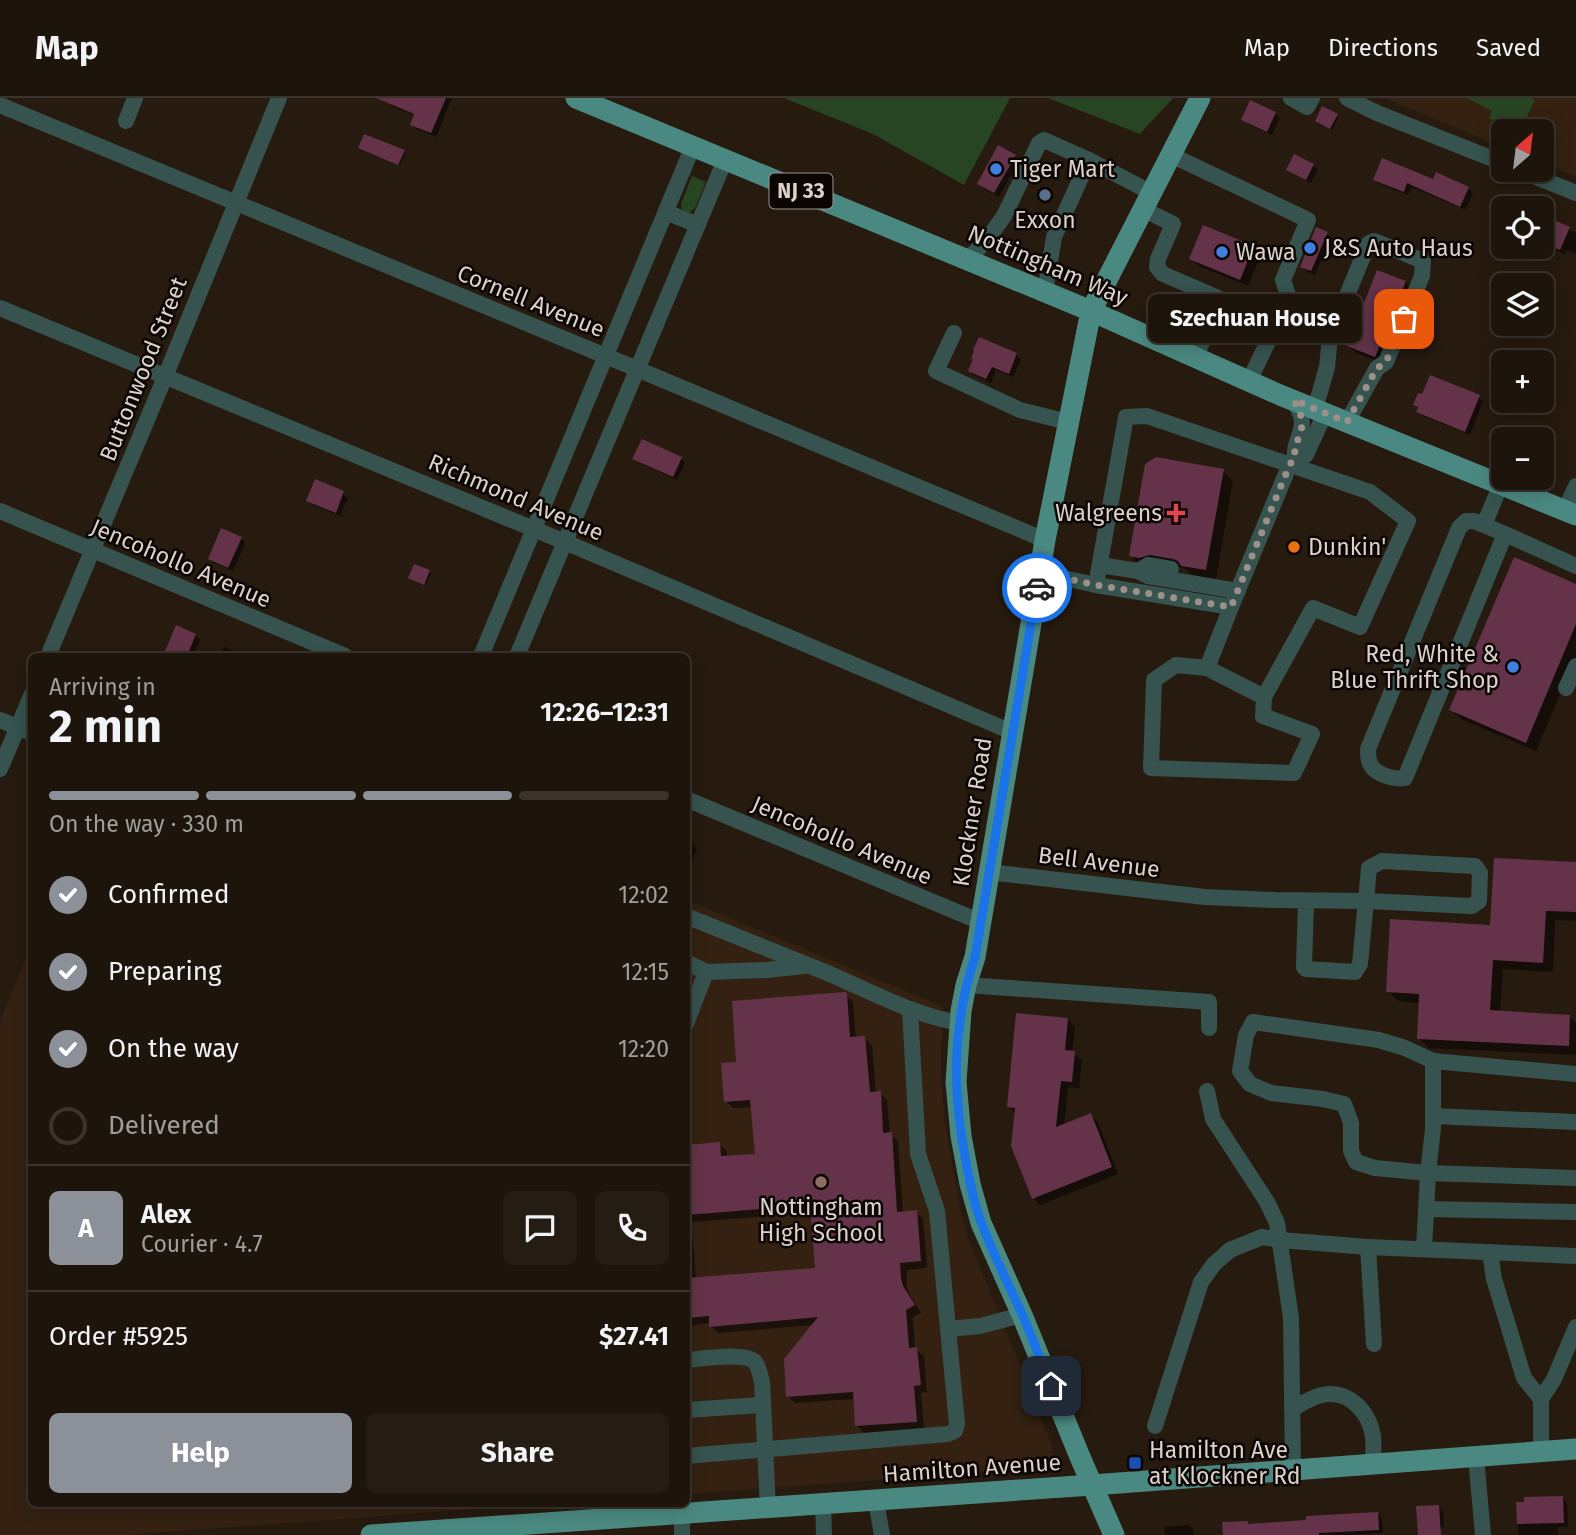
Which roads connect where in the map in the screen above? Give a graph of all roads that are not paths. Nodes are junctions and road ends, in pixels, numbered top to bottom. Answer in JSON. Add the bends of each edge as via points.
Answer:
{"nodes":[{"id":1,"x":135,"y":98,"type":"edge"},
{"id":2,"x":279,"y":98,"type":"edge"},
{"id":3,"x":576,"y":98,"type":"edge"},
{"id":4,"x":1200,"y":98,"type":"edge"},
{"id":5,"x":1291,"y":98,"type":"edge"},
{"id":6,"x":1312,"y":98,"type":"edge"},
{"id":7,"x":1348,"y":98,"type":"edge"},
{"id":8,"x":0,"y":106,"type":"edge"},
{"id":9,"x":125,"y":121,"type":"dead end"},
{"id":10,"x":693,"y":146,"type":"junction"},
{"id":11,"x":1171,"y":155,"type":"junction"},
{"id":12,"x":1491,"y":158,"type":"edge"},
{"id":13,"x":725,"y":160,"type":"junction"},
{"id":14,"x":1090,"y":160,"type":"junction"},
{"id":15,"x":1549,"y":182,"type":"edge"},
{"id":16,"x":1576,"y":193,"type":"edge"},
{"id":17,"x":1147,"y":201,"type":"junction"},
{"id":18,"x":235,"y":203,"type":"junction"},
{"id":19,"x":666,"y":212,"type":"junction"},
{"id":20,"x":698,"y":225,"type":"junction"},
{"id":21,"x":967,"y":260,"type":"junction"},
{"id":22,"x":1045,"y":292,"type":"junction"},
{"id":23,"x":0,"y":308,"type":"edge"},
{"id":24,"x":1091,"y":311,"type":"junction"},
{"id":25,"x":954,"y":333,"type":"dead end"},
{"id":26,"x":607,"y":356,"type":"junction"},
{"id":27,"x":1195,"y":357,"type":"junction"},
{"id":28,"x":637,"y":369,"type":"junction"},
{"id":29,"x":165,"y":377,"type":"junction"},
{"id":30,"x":1249,"y":381,"type":"junction"},
{"id":31,"x":1294,"y":400,"type":"junction"},
{"id":32,"x":1320,"y":411,"type":"junction"},
{"id":33,"x":1068,"y":422,"type":"junction"},
{"id":34,"x":1347,"y":422,"type":"junction"},
{"id":35,"x":1293,"y":461,"type":"junction"},
{"id":36,"x":1491,"y":480,"type":"edge"},
{"id":37,"x":1576,"y":486,"type":"edge"},
{"id":38,"x":1499,"y":490,"type":"edge"},
{"id":39,"x":1516,"y":490,"type":"edge"},
{"id":40,"x":0,"y":511,"type":"edge"},
{"id":41,"x":1571,"y":512,"type":"edge"},
{"id":42,"x":1484,"y":525,"type":"junction"},
{"id":43,"x":534,"y":529,"type":"junction"},
{"id":44,"x":1505,"y":534,"type":"junction"},
{"id":45,"x":1045,"y":540,"type":"junction"},
{"id":46,"x":565,"y":542,"type":"junction"},
{"id":47,"x":92,"y":550,"type":"junction"},
{"id":48,"x":1100,"y":565,"type":"junction"},
{"id":49,"x":1576,"y":566,"type":"edge"},
{"id":50,"x":1138,"y":571,"type":"junction"},
{"id":51,"x":1040,"y":573,"type":"junction"},
{"id":52,"x":1096,"y":585,"type":"junction"},
{"id":53,"x":1239,"y":587,"type":"junction"},
{"id":54,"x":1231,"y":607,"type":"junction"},
{"id":55,"x":48,"y":653,"type":"edge"},
{"id":56,"x":338,"y":653,"type":"edge"},
{"id":57,"x":482,"y":653,"type":"edge"},
{"id":58,"x":518,"y":653,"type":"edge"},
{"id":59,"x":1576,"y":666,"type":"edge"},
{"id":60,"x":1207,"y":668,"type":"junction"},
{"id":61,"x":1566,"y":688,"type":"dead end"},
{"id":62,"x":1264,"y":697,"type":"junction"},
{"id":63,"x":0,"y":720,"type":"edge"},
{"id":64,"x":25,"y":730,"type":"edge"},
{"id":65,"x":1012,"y":732,"type":"junction"},
{"id":66,"x":0,"y":769,"type":"edge"},
{"id":67,"x":690,"y":801,"type":"edge"},
{"id":68,"x":989,"y":872,"type":"junction"},
{"id":69,"x":1306,"y":901,"type":"junction"},
{"id":70,"x":1367,"y":901,"type":"junction"},
{"id":71,"x":690,"y":918,"type":"edge"},
{"id":72,"x":981,"y":922,"type":"junction"},
{"id":73,"x":690,"y":964,"type":"edge"},
{"id":74,"x":807,"y":965,"type":"junction"},
{"id":75,"x":706,"y":972,"type":"junction"},
{"id":76,"x":966,"y":985,"type":"junction"},
{"id":77,"x":910,"y":1010,"type":"junction"},
{"id":78,"x":690,"y":1014,"type":"edge"},
{"id":79,"x":960,"y":1023,"type":"junction"},
{"id":80,"x":1209,"y":1028,"type":"dead end"},
{"id":81,"x":1433,"y":1061,"type":"junction"},
{"id":82,"x":1576,"y":1074,"type":"edge"},
{"id":83,"x":1207,"y":1091,"type":"dead end"},
{"id":84,"x":1433,"y":1116,"type":"junction"},
{"id":85,"x":1576,"y":1122,"type":"edge"},
{"id":86,"x":1428,"y":1173,"type":"junction"},
{"id":87,"x":1576,"y":1178,"type":"edge"},
{"id":88,"x":1426,"y":1209,"type":"junction"},
{"id":89,"x":1576,"y":1213,"type":"edge"},
{"id":90,"x":1280,"y":1240,"type":"junction"},
{"id":91,"x":1368,"y":1247,"type":"junction"},
{"id":92,"x":1424,"y":1249,"type":"junction"},
{"id":93,"x":1490,"y":1252,"type":"junction"},
{"id":94,"x":1576,"y":1256,"type":"edge"},
{"id":95,"x":1022,"y":1315,"type":"junction"},
{"id":96,"x":1576,"y":1327,"type":"edge"},
{"id":97,"x":948,"y":1329,"type":"junction"},
{"id":98,"x":1374,"y":1344,"type":"dead end"},
{"id":99,"x":690,"y":1360,"type":"edge"},
{"id":100,"x":1541,"y":1399,"type":"junction"},
{"id":101,"x":762,"y":1405,"type":"junction"},
{"id":102,"x":1292,"y":1409,"type":"junction"},
{"id":103,"x":690,"y":1410,"type":"edge"},
{"id":104,"x":1155,"y":1426,"type":"dead end"},
{"id":105,"x":764,"y":1448,"type":"junction"},
{"id":106,"x":1576,"y":1449,"type":"edge"},
{"id":107,"x":1541,"y":1452,"type":"junction"},
{"id":108,"x":690,"y":1456,"type":"edge"},
{"id":109,"x":1476,"y":1457,"type":"junction"},
{"id":110,"x":1373,"y":1465,"type":"junction"},
{"id":111,"x":1293,"y":1471,"type":"junction"},
{"id":112,"x":1092,"y":1485,"type":"junction"},
{"id":113,"x":876,"y":1501,"type":"junction"},
{"id":114,"x":822,"y":1504,"type":"junction"},
{"id":115,"x":768,"y":1508,"type":"junction"},
{"id":116,"x":646,"y":1509,"type":"edge"},
{"id":117,"x":682,"y":1524,"type":"edge"},
{"id":118,"x":487,"y":1531,"type":"edge"},
{"id":119,"x":414,"y":1533,"type":"edge"},
{"id":120,"x":372,"y":1535,"type":"edge"},
{"id":121,"x":824,"y":1535,"type":"edge"},
{"id":122,"x":882,"y":1535,"type":"edge"},
{"id":123,"x":1114,"y":1535,"type":"edge"},
{"id":124,"x":1483,"y":1535,"type":"edge"}],
"edges":[{"from":1,"to":9,"type":"street"},
{"from":2,"to":18,"type":"street","name":"Buttonwood Street"},
{"from":3,"to":10,"type":"main road","name":"Nottingham Way","number":"NJ 33"},
{"from":4,"to":11,"type":"main road","name":"Klockner Road"},
{"from":5,"to":6,"type":"street","via":[[1307,107]]},
{"from":7,"to":12,"type":"street"},
{"from":8,"to":18,"type":"street","name":"Cornell Avenue"},
{"from":10,"to":13,"type":"main road","name":"Nottingham Way","number":"NJ 33"},
{"from":10,"to":19,"type":"street"},
{"from":11,"to":17,"type":"main road","name":"Klockner Road"},
{"from":11,"to":30,"type":"street","via":[[1308,220],[1283,280],[1289,298]]},
{"from":13,"to":20,"type":"street"},
{"from":13,"to":21,"type":"main road","name":"Nottingham Way","number":"NJ 33"},
{"from":14,"to":17,"type":"street"},
{"from":14,"to":21,"type":"street","via":[[1044,140],[1039,143],[1004,216]]},
{"from":14,"to":22,"type":"street","via":[[1054,237]]},
{"from":15,"to":16,"type":"street"},
{"from":17,"to":24,"type":"main road","name":"Klockner Road"},
{"from":17,"to":27,"type":"street","via":[[1173,224],[1157,267],[1163,274],[1223,300]]},
{"from":18,"to":26,"type":"street","name":"Cornell Avenue"},
{"from":18,"to":29,"type":"street","name":"Buttonwood Street"},
{"from":19,"to":20,"type":"street"},
{"from":19,"to":26,"type":"street"},
{"from":20,"to":28,"type":"street"},
{"from":21,"to":22,"type":"main road","name":"Nottingham Way","number":"NJ 33"},
{"from":22,"to":24,"type":"main road","name":"Nottingham Way","number":"NJ 33"},
{"from":23,"to":29,"type":"street","name":"Richmond Avenue"},
{"from":24,"to":27,"type":"main road","name":"Nottingham Way","number":"NJ 33"},
{"from":24,"to":33,"type":"main road","name":"Klockner Road"},
{"from":25,"to":33,"type":"street","via":[[936,371],[1020,410]]},
{"from":26,"to":28,"type":"street","name":"Cornell Avenue"},
{"from":26,"to":43,"type":"street"},
{"from":27,"to":30,"type":"main road","name":"Nottingham Way","number":"NJ 33"},
{"from":28,"to":45,"type":"street","name":"Cornell Avenue"},
{"from":28,"to":46,"type":"street"},
{"from":29,"to":43,"type":"street","name":"Richmond Avenue"},
{"from":29,"to":47,"type":"street","name":"Buttonwood Street"},
{"from":30,"to":31,"type":"main road","name":"Nottingham Way","number":"NJ 33"},
{"from":31,"to":32,"type":"main road","name":"Nottingham Way","number":"NJ 33"},
{"from":31,"to":35,"type":"street","via":[[1303,420]]},
{"from":32,"to":34,"type":"main road","name":"Nottingham Way","number":"NJ 33"},
{"from":32,"to":34,"type":"street","via":[[1330,337],[1368,244],[1374,241],[1423,261],[1422,276],[1386,362],[1377,368]]},
{"from":32,"to":35,"type":"street","via":[[1306,455]]},
{"from":33,"to":45,"type":"main road","name":"Klockner Road"},
{"from":34,"to":36,"type":"main road","name":"Nottingham Way","number":"NJ 33"},
{"from":35,"to":48,"type":"street","via":[[1147,416],[1126,417]]},
{"from":35,"to":53,"type":"street"},
{"from":35,"to":62,"type":"street","via":[[1370,492],[1408,521],[1360,627],[1313,608]]},
{"from":37,"to":41,"type":"street"},
{"from":38,"to":42,"type":"street"},
{"from":39,"to":41,"type":"main road","name":"Nottingham Way","number":"NJ 33"},
{"from":40,"to":47,"type":"street","name":"Jencohollo Avenue"},
{"from":42,"to":44,"type":"street"},
{"from":42,"to":44,"type":"street","via":[[1466,521],[1459,528],[1368,749],[1372,768],[1384,775],[1405,778]]},
{"from":43,"to":46,"type":"street","name":"Richmond Avenue"},
{"from":43,"to":57,"type":"street"},
{"from":44,"to":49,"type":"street"},
{"from":45,"to":51,"type":"main road","name":"Klockner Road"},
{"from":46,"to":58,"type":"street"},
{"from":46,"to":65,"type":"street","name":"Richmond Avenue"},
{"from":47,"to":55,"type":"street","name":"Buttonwood Street"},
{"from":47,"to":56,"type":"street","name":"Jencohollo Avenue"},
{"from":48,"to":50,"type":"street"},
{"from":48,"to":52,"type":"street"},
{"from":50,"to":53,"type":"street"},
{"from":50,"to":53,"type":"street","via":[[1148,565]]},
{"from":51,"to":52,"type":"street"},
{"from":51,"to":65,"type":"main road","name":"Klockner Road"},
{"from":52,"to":54,"type":"street"},
{"from":53,"to":54,"type":"street"},
{"from":54,"to":60,"type":"street"},
{"from":59,"to":61,"type":"street"},
{"from":60,"to":62,"type":"street"},
{"from":60,"to":62,"type":"street","via":[[1176,665],[1154,680],[1151,768],[1294,773],[1312,734],[1263,716]]},
{"from":63,"to":64,"type":"street"},
{"from":64,"to":66,"type":"street"},
{"from":65,"to":68,"type":"main road","name":"Klockner Road"},
{"from":67,"to":72,"type":"street","name":"Jencohollo Avenue"},
{"from":68,"to":69,"type":"street","name":"Bell Avenue","via":[[1205,897]]},
{"from":68,"to":72,"type":"main road","name":"Klockner Road"},
{"from":69,"to":70,"type":"street","name":"Bell Avenue"},
{"from":69,"to":70,"type":"street","via":[[1304,967],[1354,972],[1360,964]]},
{"from":70,"to":70,"type":"street","via":[[1472,906],[1479,901],[1480,873],[1475,866],[1382,861],[1369,868]]},
{"from":71,"to":74,"type":"street"},
{"from":72,"to":76,"type":"main road","name":"Klockner Road"},
{"from":73,"to":75,"type":"street"},
{"from":74,"to":75,"type":"street"},
{"from":74,"to":77,"type":"street"},
{"from":75,"to":78,"type":"street"},
{"from":76,"to":79,"type":"main road","name":"Klockner Road"},
{"from":76,"to":80,"type":"street","via":[[1209,1002]]},
{"from":77,"to":79,"type":"street"},
{"from":77,"to":97,"type":"street","via":[[918,1154],[937,1211]]},
{"from":79,"to":95,"type":"main road","name":"Klockner Road","via":[[957,1110],[970,1184],[981,1223]]},
{"from":81,"to":82,"type":"street"},
{"from":81,"to":84,"type":"street"},
{"from":81,"to":86,"type":"street","via":[[1379,1040],[1253,1022],[1240,1071],[1250,1084],[1271,1093],[1344,1104],[1356,1162]]},
{"from":83,"to":90,"type":"street","via":[[1213,1119],[1267,1202]]},
{"from":84,"to":85,"type":"street"},
{"from":84,"to":86,"type":"street"},
{"from":86,"to":87,"type":"street"},
{"from":86,"to":88,"type":"street"},
{"from":88,"to":89,"type":"street"},
{"from":88,"to":92,"type":"street"},
{"from":90,"to":91,"type":"street"},
{"from":90,"to":102,"type":"street","via":[[1291,1318]]},
{"from":90,"to":104,"type":"street","via":[[1262,1237],[1230,1250],[1214,1264],[1202,1282]]},
{"from":91,"to":92,"type":"street"},
{"from":91,"to":98,"type":"street"},
{"from":92,"to":93,"type":"street"},
{"from":93,"to":94,"type":"street"},
{"from":93,"to":100,"type":"street","via":[[1524,1378]]},
{"from":95,"to":97,"type":"street"},
{"from":95,"to":112,"type":"main road","name":"Klockner Road"},
{"from":96,"to":100,"type":"street"},
{"from":97,"to":105,"type":"street","via":[[955,1431]]},
{"from":99,"to":101,"type":"street","via":[[736,1357],[755,1362],[762,1382]]},
{"from":100,"to":107,"type":"street"},
{"from":101,"to":103,"type":"street"},
{"from":101,"to":105,"type":"street"},
{"from":102,"to":110,"type":"street","via":[[1332,1394],[1360,1407],[1373,1438]]},
{"from":102,"to":111,"type":"street"},
{"from":105,"to":108,"type":"street"},
{"from":105,"to":115,"type":"street"},
{"from":106,"to":107,"type":"main road","name":"Hamilton Avenue"},
{"from":107,"to":109,"type":"main road","name":"Hamilton Avenue"},
{"from":109,"to":110,"type":"main road","name":"Hamilton Avenue"},
{"from":109,"to":124,"type":"street"},
{"from":110,"to":111,"type":"main road","name":"Hamilton Avenue"},
{"from":111,"to":112,"type":"main road","name":"Hamilton Avenue"},
{"from":112,"to":113,"type":"main road","name":"Hamilton Avenue"},
{"from":112,"to":123,"type":"main road","name":"Klockner Road"},
{"from":113,"to":114,"type":"main road","name":"Hamilton Avenue"},
{"from":113,"to":122,"type":"street"},
{"from":114,"to":115,"type":"main road","name":"Hamilton Avenue"},
{"from":114,"to":121,"type":"street"},
{"from":115,"to":117,"type":"main road","name":"Hamilton Avenue"},
{"from":116,"to":117,"type":"main road","name":"Hamilton Avenue"},
{"from":116,"to":118,"type":"main road","name":"Hamilton Avenue"},
{"from":118,"to":119,"type":"main road","name":"Hamilton Avenue"},
{"from":119,"to":120,"type":"main road","name":"Hamilton Avenue"}]}
